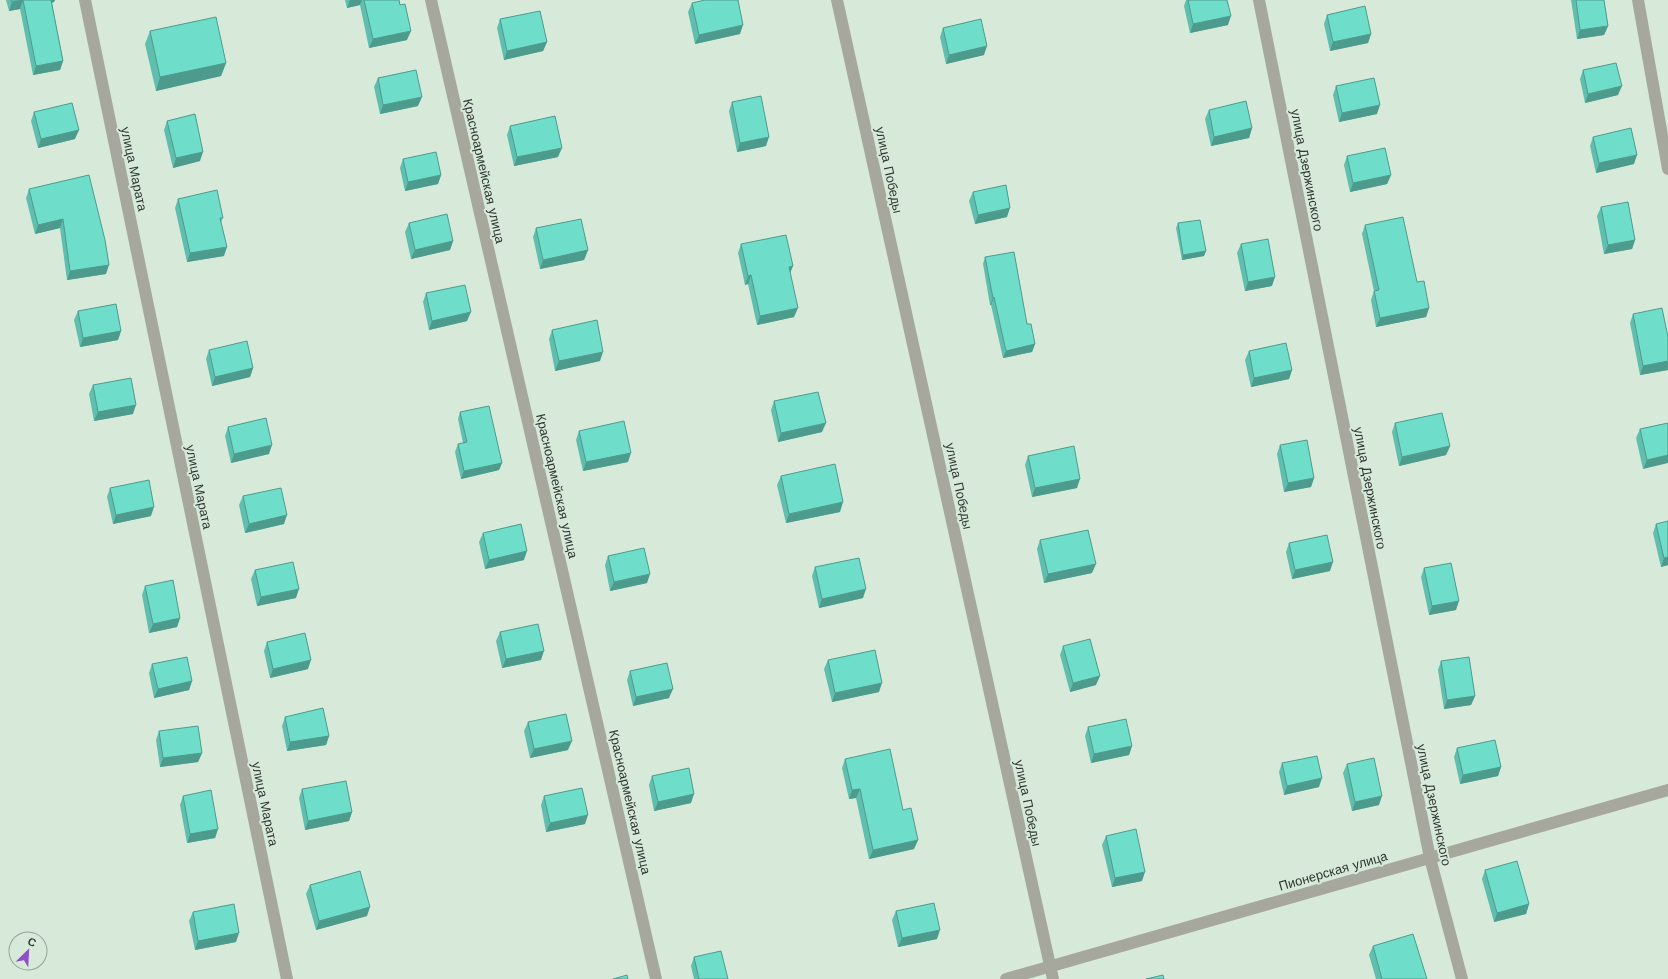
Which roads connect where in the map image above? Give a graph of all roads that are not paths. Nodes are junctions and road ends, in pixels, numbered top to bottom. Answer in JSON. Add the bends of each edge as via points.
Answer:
{"nodes":[{"id":1,"x":85,"y":0,"type":"edge"},
{"id":2,"x":431,"y":0,"type":"edge"},
{"id":3,"x":837,"y":0,"type":"edge"},
{"id":4,"x":1259,"y":0,"type":"edge"},
{"id":5,"x":1638,"y":0,"type":"edge"},
{"id":6,"x":1668,"y":169,"type":"edge"},
{"id":7,"x":1668,"y":790,"type":"edge"},
{"id":8,"x":1430,"y":858,"type":"junction"},
{"id":9,"x":1052,"y":973,"type":"edge"},
{"id":10,"x":287,"y":979,"type":"edge"},
{"id":11,"x":656,"y":979,"type":"edge"},
{"id":12,"x":1006,"y":979,"type":"edge"},
{"id":13,"x":1462,"y":979,"type":"edge"}],
"edges":[{"from":1,"to":10,"type":"street","name":"улица Марата"},
{"from":2,"to":11,"type":"street","name":"Красноармейская улица"},
{"from":3,"to":9,"type":"street","name":"улица Победы"},
{"from":4,"to":8,"type":"street","name":"улица Дзержинского"},
{"from":5,"to":6,"type":"street"},
{"from":7,"to":8,"type":"street","name":"Пионерская улица"},
{"from":8,"to":9,"type":"street","name":"Пионерская улица"},
{"from":8,"to":13,"type":"street","name":"улица Дзержинского"},
{"from":9,"to":12,"type":"street","name":"Пионерская улица"}]}
